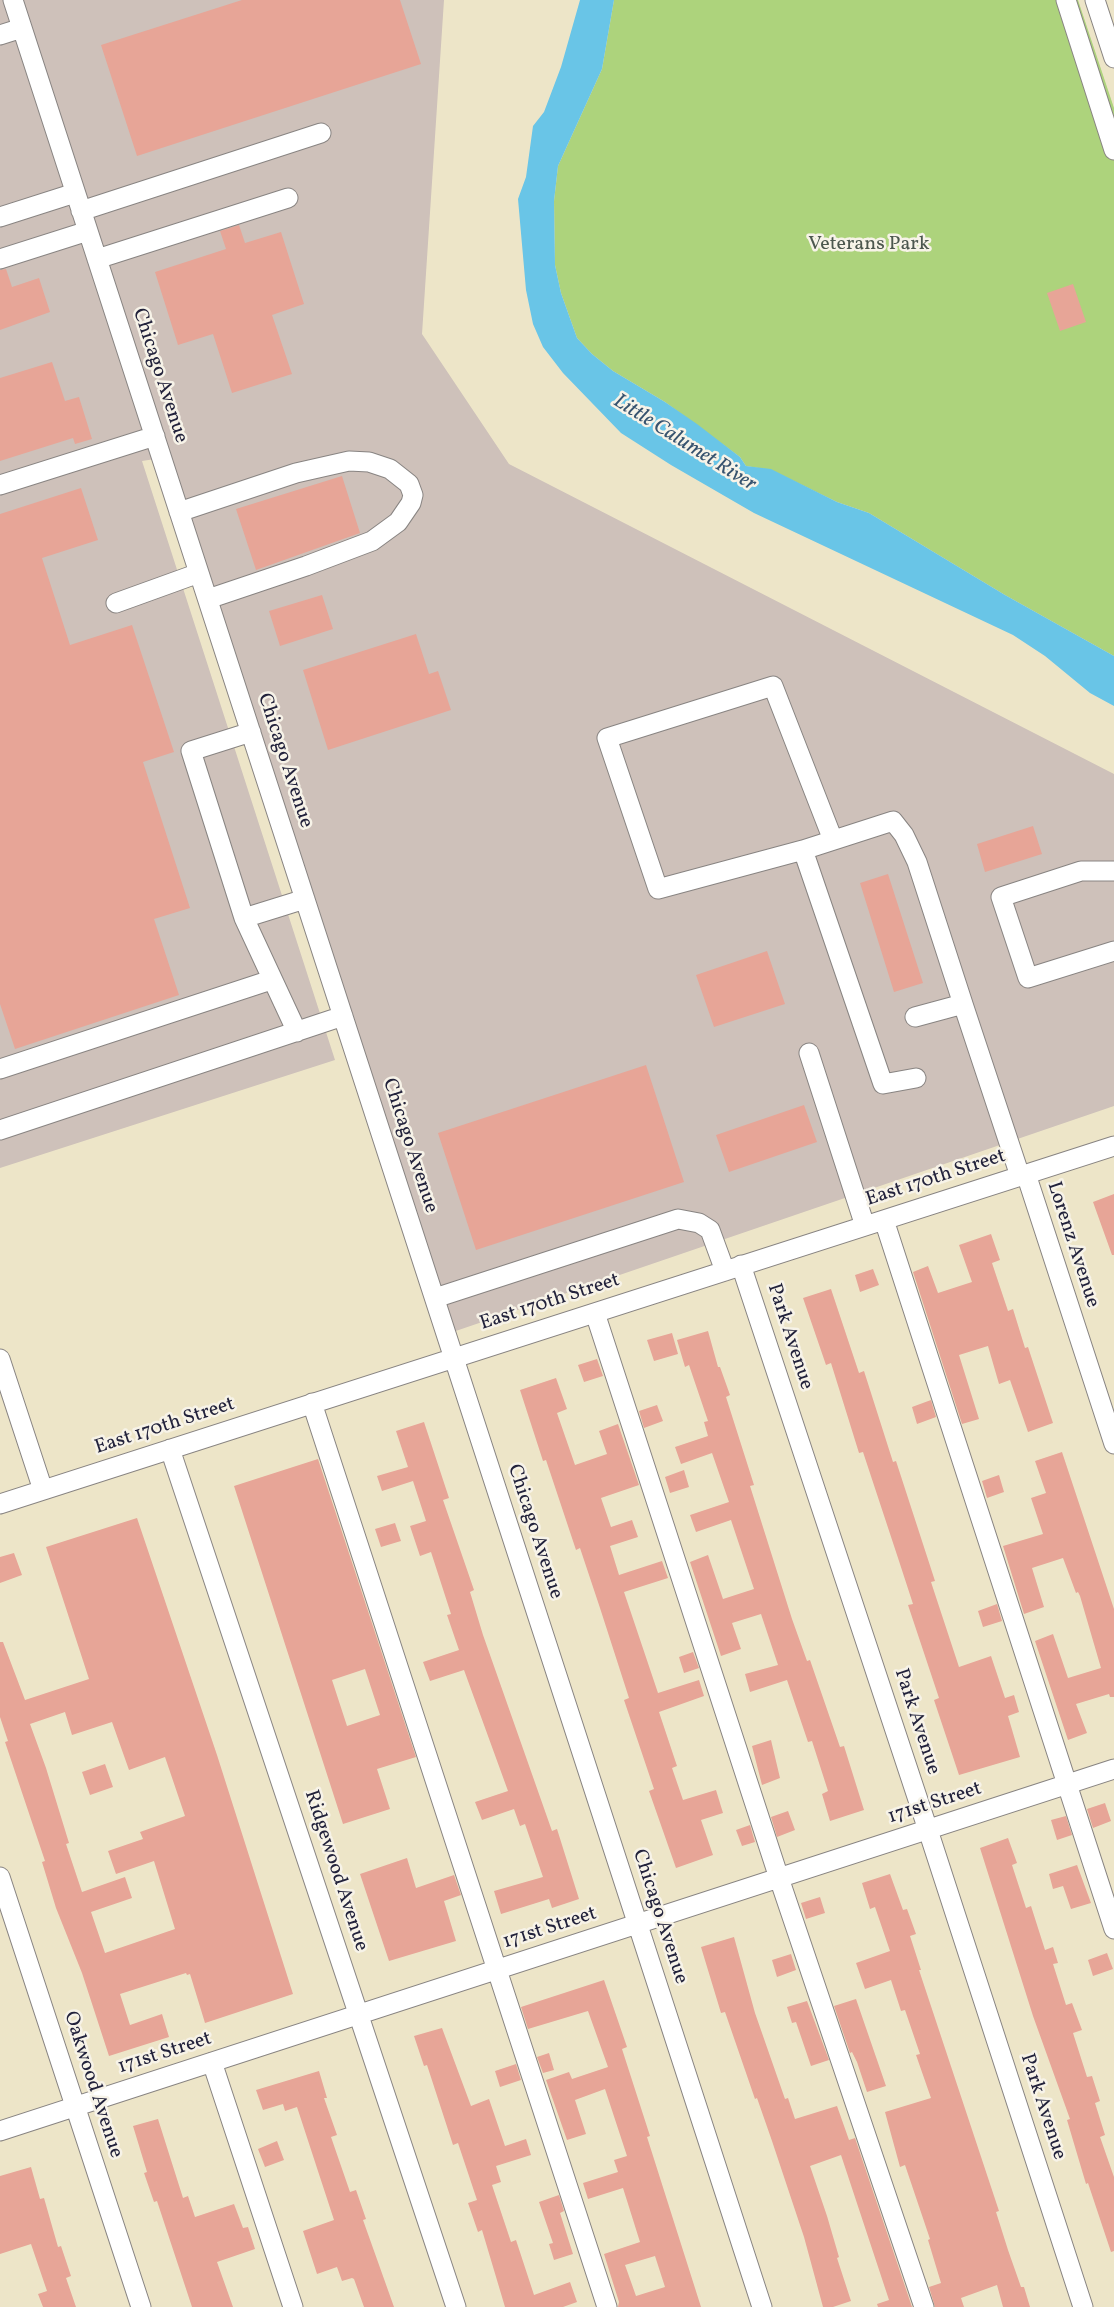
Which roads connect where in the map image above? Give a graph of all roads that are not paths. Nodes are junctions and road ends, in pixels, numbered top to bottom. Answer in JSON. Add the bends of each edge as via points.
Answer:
{"nodes":[{"id":1,"x":13,"y":0,"type":"edge"},
{"id":2,"x":1066,"y":0,"type":"edge"},
{"id":3,"x":1095,"y":0,"type":"edge"},
{"id":4,"x":22,"y":28,"type":"junction"},
{"id":5,"x":0,"y":35,"type":"edge"},
{"id":6,"x":1114,"y":58,"type":"edge"},
{"id":7,"x":321,"y":133,"type":"dead end"},
{"id":8,"x":1114,"y":150,"type":"edge"},
{"id":9,"x":75,"y":193,"type":"junction"},
{"id":10,"x":288,"y":198,"type":"dead end"},
{"id":11,"x":81,"y":211,"type":"junction"},
{"id":12,"x":0,"y":217,"type":"edge"},
{"id":13,"x":88,"y":231,"type":"junction"},
{"id":14,"x":0,"y":259,"type":"edge"},
{"id":15,"x":97,"y":259,"type":"junction"},
{"id":16,"x":155,"y":436,"type":"junction"},
{"id":17,"x":0,"y":486,"type":"edge"},
{"id":18,"x":179,"y":512,"type":"junction"},
{"id":19,"x":199,"y":573,"type":"junction"},
{"id":20,"x":208,"y":599,"type":"junction"},
{"id":21,"x":116,"y":602,"type":"dead end"},
{"id":22,"x":251,"y":732,"type":"junction"},
{"id":23,"x":833,"y":840,"type":"junction"},
{"id":24,"x":803,"y":850,"type":"junction"},
{"id":25,"x":1114,"y":871,"type":"edge"},
{"id":26,"x":305,"y":898,"type":"junction"},
{"id":27,"x":244,"y":918,"type":"junction"},
{"id":28,"x":1114,"y":951,"type":"edge"},
{"id":29,"x":272,"y":980,"type":"junction"},
{"id":30,"x":963,"y":1004,"type":"junction"},
{"id":31,"x":343,"y":1016,"type":"junction"},
{"id":32,"x":915,"y":1016,"type":"dead end"},
{"id":33,"x":297,"y":1032,"type":"junction"},
{"id":34,"x":809,"y":1054,"type":"dead end"},
{"id":35,"x":0,"y":1069,"type":"edge"},
{"id":36,"x":916,"y":1078,"type":"dead end"},
{"id":37,"x":0,"y":1130,"type":"edge"},
{"id":38,"x":1114,"y":1146,"type":"edge"},
{"id":39,"x":1023,"y":1175,"type":"junction"},
{"id":40,"x":884,"y":1220,"type":"junction"},
{"id":41,"x":865,"y":1226,"type":"junction"},
{"id":42,"x":733,"y":1268,"type":"junction"},
{"id":43,"x":435,"y":1298,"type":"junction"},
{"id":44,"x":595,"y":1312,"type":"junction"},
{"id":45,"x":0,"y":1358,"type":"edge"},
{"id":46,"x":454,"y":1358,"type":"junction"},
{"id":47,"x":312,"y":1403,"type":"junction"},
{"id":48,"x":1114,"y":1444,"type":"edge"},
{"id":49,"x":170,"y":1449,"type":"junction"},
{"id":50,"x":43,"y":1490,"type":"junction"},
{"id":51,"x":0,"y":1504,"type":"edge"},
{"id":52,"x":1114,"y":1769,"type":"edge"},
{"id":53,"x":1067,"y":1784,"type":"junction"},
{"id":54,"x":928,"y":1830,"type":"junction"},
{"id":55,"x":0,"y":1878,"type":"edge"},
{"id":56,"x":779,"y":1878,"type":"junction"},
{"id":57,"x":638,"y":1924,"type":"junction"},
{"id":58,"x":1114,"y":1929,"type":"edge"},
{"id":59,"x":496,"y":1970,"type":"junction"},
{"id":60,"x":359,"y":2015,"type":"junction"},
{"id":61,"x":212,"y":2062,"type":"junction"},
{"id":62,"x":75,"y":2107,"type":"junction"},
{"id":63,"x":0,"y":2131,"type":"edge"},
{"id":64,"x":141,"y":2307,"type":"edge"},
{"id":65,"x":293,"y":2307,"type":"edge"},
{"id":66,"x":456,"y":2307,"type":"edge"},
{"id":67,"x":607,"y":2307,"type":"edge"},
{"id":68,"x":762,"y":2307,"type":"edge"},
{"id":69,"x":924,"y":2307,"type":"edge"},
{"id":70,"x":1083,"y":2307,"type":"edge"}],
"edges":[{"from":1,"to":4,"type":"street","name":"Chicago Avenue"},
{"from":2,"to":8,"type":"street"},
{"from":3,"to":6,"type":"street"},
{"from":4,"to":5,"type":"street"},
{"from":4,"to":9,"type":"street","name":"Chicago Avenue"},
{"from":7,"to":11,"type":"street"},
{"from":9,"to":11,"type":"street","name":"Chicago Avenue"},
{"from":9,"to":12,"type":"street"},
{"from":10,"to":15,"type":"street"},
{"from":11,"to":13,"type":"street","name":"Chicago Avenue"},
{"from":13,"to":14,"type":"street"},
{"from":13,"to":15,"type":"street","name":"Chicago Avenue"},
{"from":15,"to":16,"type":"street","name":"Chicago Avenue"},
{"from":16,"to":17,"type":"street"},
{"from":16,"to":18,"type":"street","name":"Chicago Avenue"},
{"from":18,"to":19,"type":"street","name":"Chicago Avenue"},
{"from":18,"to":20,"type":"street","via":[[296,473],[349,461],[390,468],[409,484],[413,495],[398,522],[372,541]]},
{"from":19,"to":20,"type":"street","name":"Chicago Avenue"},
{"from":19,"to":21,"type":"street"},
{"from":20,"to":22,"type":"street","name":"Chicago Avenue"},
{"from":22,"to":26,"type":"street","name":"Chicago Avenue"},
{"from":22,"to":27,"type":"street","via":[[191,751]]},
{"from":23,"to":24,"type":"street"},
{"from":23,"to":24,"type":"street","via":[[773,686],[607,738],[658,889]]},
{"from":23,"to":30,"type":"street","name":"Lorenz Avenue","via":[[893,820],[917,862]]},
{"from":24,"to":36,"type":"street","via":[[883,1084]]},
{"from":25,"to":28,"type":"street","via":[[1081,871],[1001,897],[1028,978]]},
{"from":26,"to":27,"type":"street"},
{"from":26,"to":31,"type":"street","name":"Chicago Avenue"},
{"from":27,"to":29,"type":"street"},
{"from":29,"to":33,"type":"street"},
{"from":29,"to":35,"type":"street"},
{"from":30,"to":32,"type":"street"},
{"from":30,"to":39,"type":"street","name":"Lorenz Avenue"},
{"from":31,"to":33,"type":"street"},
{"from":31,"to":43,"type":"street","name":"Chicago Avenue"},
{"from":33,"to":37,"type":"street"},
{"from":34,"to":41,"type":"street"},
{"from":38,"to":39,"type":"street","name":"East 170th Street"},
{"from":39,"to":40,"type":"street","name":"East 170th Street"},
{"from":39,"to":48,"type":"street","name":"Lorenz Avenue"},
{"from":40,"to":41,"type":"street","name":"East 170th Street"},
{"from":40,"to":53,"type":"street"},
{"from":41,"to":42,"type":"street","name":"East 170th Street"},
{"from":42,"to":43,"type":"street","name":"Park Avenue","via":[[710,1230],[699,1223],[678,1219]]},
{"from":42,"to":44,"type":"street","name":"East 170th Street"},
{"from":42,"to":54,"type":"street","name":"Park Avenue"},
{"from":43,"to":46,"type":"street","name":"Chicago Avenue"},
{"from":44,"to":46,"type":"street","name":"East 170th Street"},
{"from":44,"to":56,"type":"street"},
{"from":45,"to":50,"type":"street"},
{"from":46,"to":47,"type":"street","name":"East 170th Street"},
{"from":46,"to":57,"type":"street","name":"Chicago Avenue"},
{"from":47,"to":49,"type":"street","name":"East 170th Street"},
{"from":47,"to":59,"type":"street"},
{"from":49,"to":50,"type":"street","name":"East 170th Street"},
{"from":49,"to":60,"type":"street","name":"Ridgewood Avenue"},
{"from":50,"to":51,"type":"street","name":"East 170th Street"},
{"from":52,"to":53,"type":"street","name":"171st Street"},
{"from":53,"to":54,"type":"street","name":"171st Street"},
{"from":53,"to":58,"type":"street"},
{"from":54,"to":56,"type":"street","name":"171st Street"},
{"from":54,"to":70,"type":"street","name":"Park Avenue"},
{"from":55,"to":62,"type":"street","name":"Oakwood Avenue"},
{"from":56,"to":57,"type":"street","name":"171st Street"},
{"from":56,"to":69,"type":"street"},
{"from":57,"to":59,"type":"street","name":"171st Street"},
{"from":57,"to":68,"type":"street","name":"Chicago Avenue"},
{"from":59,"to":60,"type":"street","name":"171st Street"},
{"from":59,"to":67,"type":"street"},
{"from":60,"to":61,"type":"street","name":"171st Street"},
{"from":60,"to":66,"type":"street","name":"Ridgewood Avenue"},
{"from":61,"to":62,"type":"street","name":"171st Street"},
{"from":61,"to":65,"type":"street"},
{"from":62,"to":63,"type":"street","name":"171st Street"},
{"from":62,"to":64,"type":"street","name":"Oakwood Avenue"}]}
